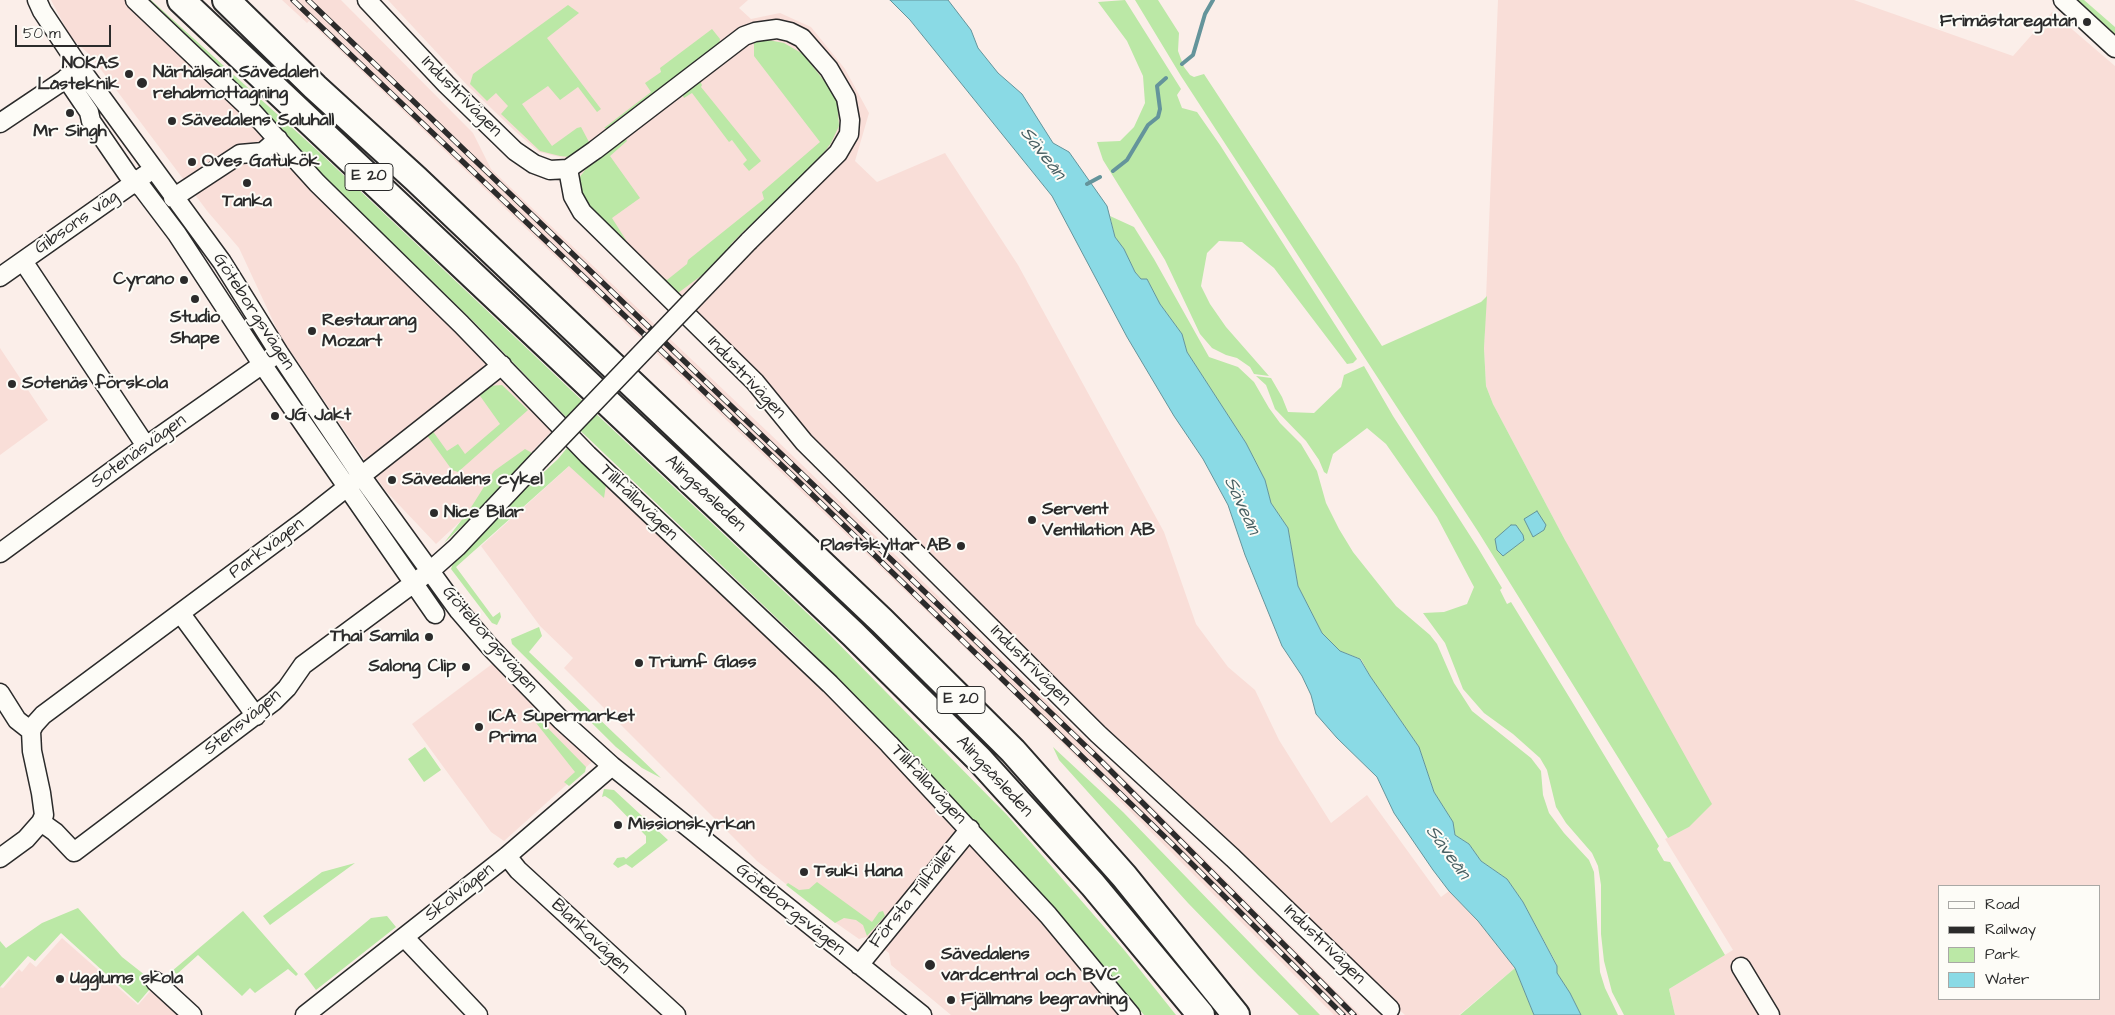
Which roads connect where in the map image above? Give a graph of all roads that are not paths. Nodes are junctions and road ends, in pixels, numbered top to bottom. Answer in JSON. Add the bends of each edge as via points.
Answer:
{"nodes":[{"id":1,"x":37,"y":0,"type":"edge"},
{"id":2,"x":47,"y":0,"type":"edge"},
{"id":3,"x":135,"y":0,"type":"edge"},
{"id":4,"x":181,"y":0,"type":"edge"},
{"id":5,"x":226,"y":0,"type":"edge"},
{"id":6,"x":367,"y":0,"type":"edge"},
{"id":7,"x":2063,"y":0,"type":"edge"},
{"id":8,"x":49,"y":19,"type":"junction"},
{"id":9,"x":2115,"y":48,"type":"edge"},
{"id":10,"x":73,"y":73,"type":"junction"},
{"id":11,"x":0,"y":123,"type":"edge"},
{"id":12,"x":278,"y":139,"type":"junction"},
{"id":13,"x":153,"y":169,"type":"junction"},
{"id":14,"x":568,"y":169,"type":"junction"},
{"id":15,"x":136,"y":181,"type":"junction"},
{"id":16,"x":173,"y":198,"type":"junction"},
{"id":17,"x":24,"y":261,"type":"junction"},
{"id":18,"x":0,"y":277,"type":"edge"},
{"id":19,"x":279,"y":353,"type":"junction"},
{"id":20,"x":262,"y":364,"type":"junction"},
{"id":21,"x":502,"y":365,"type":"junction"},
{"id":22,"x":146,"y":446,"type":"junction"},
{"id":23,"x":362,"y":476,"type":"junction"},
{"id":24,"x":347,"y":488,"type":"junction"},
{"id":25,"x":0,"y":553,"type":"edge"},
{"id":26,"x":430,"y":571,"type":"junction"},
{"id":27,"x":414,"y":585,"type":"junction"},
{"id":28,"x":181,"y":614,"type":"junction"},
{"id":29,"x":435,"y":614,"type":"dead end"},
{"id":30,"x":0,"y":693,"type":"edge"},
{"id":31,"x":256,"y":716,"type":"junction"},
{"id":32,"x":31,"y":731,"type":"junction"},
{"id":33,"x":612,"y":766,"type":"junction"},
{"id":34,"x":41,"y":822,"type":"junction"},
{"id":35,"x":970,"y":829,"type":"junction"},
{"id":36,"x":507,"y":856,"type":"junction"},
{"id":37,"x":0,"y":858,"type":"edge"},
{"id":38,"x":404,"y":937,"type":"junction"},
{"id":39,"x":859,"y":965,"type":"junction"},
{"id":40,"x":1740,"y":967,"type":"dead end"},
{"id":41,"x":155,"y":981,"type":"dead end"},
{"id":42,"x":1390,"y":1009,"type":"dead end"},
{"id":43,"x":192,"y":1015,"type":"edge"},
{"id":44,"x":305,"y":1015,"type":"edge"},
{"id":45,"x":478,"y":1015,"type":"edge"},
{"id":46,"x":676,"y":1015,"type":"edge"},
{"id":47,"x":922,"y":1015,"type":"edge"},
{"id":48,"x":1131,"y":1015,"type":"edge"},
{"id":49,"x":1201,"y":1015,"type":"edge"},
{"id":50,"x":1236,"y":1015,"type":"edge"},
{"id":51,"x":1770,"y":1015,"type":"edge"}],
"edges":[{"from":1,"to":8,"type":"street","name":"Göteborgsvägen"},
{"from":2,"to":8,"type":"street","name":"Göteborgsvägen"},
{"from":3,"to":12,"type":"street","name":"Tillfällavägen"},
{"from":4,"to":49,"type":"highway","name":"Alingsåsleden","number":"E 20","via":[[846,627],[972,752],[1093,885]]},
{"from":5,"to":50,"type":"highway","number":"E 20","via":[[882,621],[1013,751],[1124,876]]},
{"from":6,"to":14,"type":"street","name":"Industrivägen","via":[[446,84],[515,150],[534,164],[550,170]]},
{"from":7,"to":9,"type":"street"},
{"from":8,"to":10,"type":"street","name":"Göteborgsvägen"},
{"from":10,"to":11,"type":"street"},
{"from":10,"to":13,"type":"street","name":"Göteborgsvägen"},
{"from":10,"to":15,"type":"street","name":"Göteborgsvägen","via":[[91,120],[128,175]]},
{"from":12,"to":16,"type":"street","via":[[262,152],[240,154]]},
{"from":12,"to":21,"type":"street","name":"Tillfällavägen","via":[[317,183]]},
{"from":13,"to":15,"type":"street","name":"Gibsons väg"},
{"from":13,"to":16,"type":"street","name":"Göteborgsvägen"},
{"from":14,"to":26,"type":"street","bridge":true,"via":[[744,36],[766,30],[777,29],[802,38],[839,84],[849,110],[849,134],[838,153],[457,547]]},
{"from":14,"to":42,"type":"street","name":"Industrivägen","via":[[573,196],[582,212],[755,382],[804,442],[1098,734]]},
{"from":15,"to":17,"type":"street","name":"Gibsons väg"},
{"from":15,"to":20,"type":"street","name":"Göteborgsvägen","via":[[177,234]]},
{"from":16,"to":19,"type":"street","name":"Göteborgsvägen","via":[[222,262]]},
{"from":17,"to":18,"type":"street","name":"Gibsons väg"},
{"from":17,"to":22,"type":"street"},
{"from":19,"to":20,"type":"street","name":"Sotenäsvägen"},
{"from":19,"to":23,"type":"street","name":"Göteborgsvägen"},
{"from":20,"to":22,"type":"street","name":"Sotenäsvägen"},
{"from":20,"to":24,"type":"street","name":"Göteborgsvägen"},
{"from":21,"to":23,"type":"street","name":"Parkvägen"},
{"from":21,"to":35,"type":"street","name":"Tillfällavägen","via":[[588,455],[830,684]]},
{"from":22,"to":25,"type":"street","name":"Sotenäsvägen"},
{"from":23,"to":24,"type":"street","name":"Parkvägen"},
{"from":23,"to":26,"type":"street","name":"Göteborgsvägen"},
{"from":24,"to":27,"type":"street","name":"Göteborgsvägen"},
{"from":24,"to":28,"type":"street","name":"Parkvägen"},
{"from":26,"to":27,"type":"street","name":"Stensvägen"},
{"from":26,"to":33,"type":"street","name":"Göteborgsvägen","via":[[459,611],[497,654],[561,720]]},
{"from":27,"to":29,"type":"street","name":"Göteborgsvägen"},
{"from":27,"to":31,"type":"street","name":"Stensvägen","via":[[303,665],[281,695]]},
{"from":28,"to":31,"type":"street"},
{"from":28,"to":32,"type":"street","name":"Parkvägen","via":[[43,715]]},
{"from":30,"to":32,"type":"street","via":[[17,720]]},
{"from":31,"to":34,"type":"street","name":"Stensvägen","via":[[74,852]]},
{"from":32,"to":34,"type":"street","via":[[32,751],[42,793],[44,815]]},
{"from":33,"to":36,"type":"street","name":"Skolvägen"},
{"from":33,"to":39,"type":"street","name":"Göteborgsvägen"},
{"from":34,"to":37,"type":"street","via":[[26,839]]},
{"from":35,"to":39,"type":"street","name":"Första Tillfället"},
{"from":35,"to":48,"type":"street","name":"Tillfällavägen","via":[[1048,915]]},
{"from":36,"to":38,"type":"street","name":"Skolvägen"},
{"from":36,"to":46,"type":"street","name":"Blankavägen","via":[[518,870]]},
{"from":38,"to":44,"type":"street","name":"Skolvägen"},
{"from":38,"to":45,"type":"street"},
{"from":39,"to":47,"type":"street","name":"Göteborgsvägen"},
{"from":40,"to":51,"type":"street"},
{"from":41,"to":43,"type":"street"}]}
